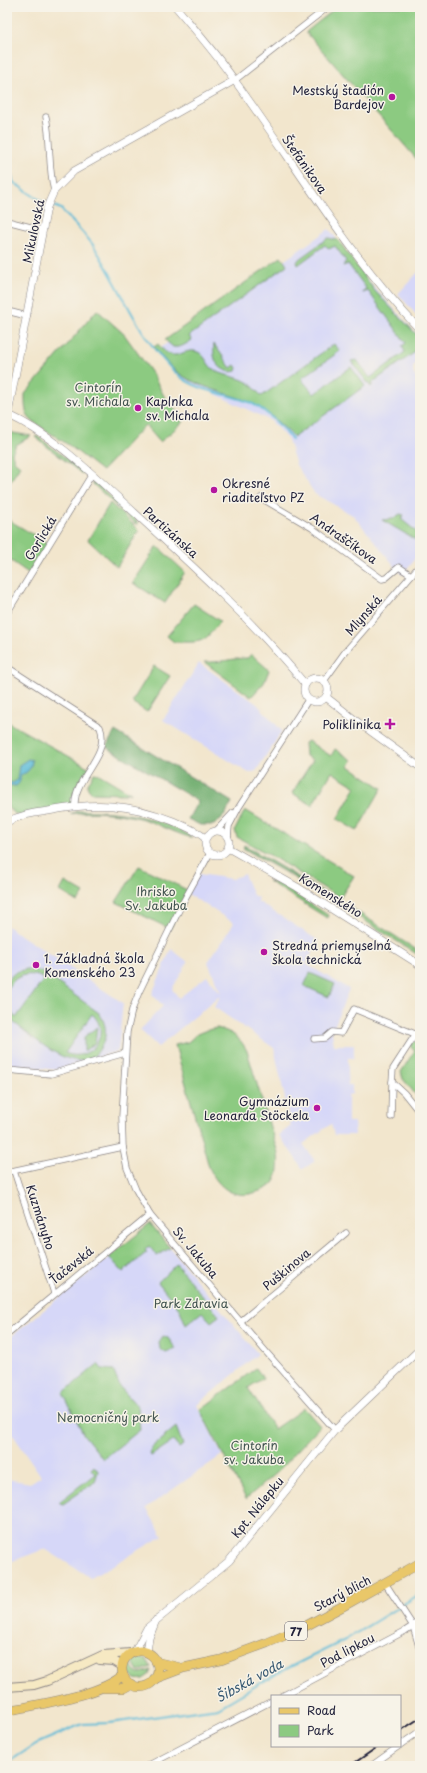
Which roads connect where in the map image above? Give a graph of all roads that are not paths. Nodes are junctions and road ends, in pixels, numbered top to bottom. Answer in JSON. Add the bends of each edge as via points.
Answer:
{"nodes":[{"id":1,"x":176,"y":7,"type":"edge"},
{"id":2,"x":328,"y":7,"type":"edge"},
{"id":3,"x":235,"y":80,"type":"junction"},
{"id":4,"x":46,"y":117,"type":"dead end"},
{"id":5,"x":54,"y":190,"type":"junction"},
{"id":6,"x":7,"y":221,"type":"edge"},
{"id":7,"x":42,"y":230,"type":"junction"},
{"id":8,"x":7,"y":311,"type":"edge"},
{"id":9,"x":27,"y":316,"type":"junction"},
{"id":10,"x":420,"y":330,"type":"edge"},
{"id":11,"x":8,"y":414,"type":"edge"},
{"id":12,"x":92,"y":474,"type":"junction"},
{"id":13,"x":261,"y":498,"type":"dead end"},
{"id":14,"x":420,"y":565,"type":"edge"},
{"id":15,"x":411,"y":575,"type":"junction"},
{"id":16,"x":7,"y":613,"type":"edge"},
{"id":17,"x":7,"y":667,"type":"edge"},
{"id":18,"x":324,"y":681,"type":"junction"},
{"id":19,"x":305,"y":684,"type":"junction"},
{"id":20,"x":326,"y":697,"type":"junction"},
{"id":21,"x":308,"y":700,"type":"junction"},
{"id":22,"x":420,"y":768,"type":"edge"},
{"id":23,"x":75,"y":806,"type":"junction"},
{"id":24,"x":239,"y":807,"type":"junction"},
{"id":25,"x":7,"y":822,"type":"edge"},
{"id":26,"x":217,"y":830,"type":"junction"},
{"id":27,"x":228,"y":837,"type":"junction"},
{"id":28,"x":206,"y":838,"type":"junction"},
{"id":29,"x":228,"y":848,"type":"junction"},
{"id":30,"x":210,"y":853,"type":"junction"},
{"id":31,"x":420,"y":965,"type":"edge"},
{"id":32,"x":418,"y":1036,"type":"edge"},
{"id":33,"x":314,"y":1039,"type":"dead end"},
{"id":34,"x":125,"y":1053,"type":"junction"},
{"id":35,"x":7,"y":1070,"type":"edge"},
{"id":36,"x":392,"y":1082,"type":"junction"},
{"id":37,"x":420,"y":1113,"type":"edge"},
{"id":38,"x":391,"y":1117,"type":"dead end"},
{"id":39,"x":123,"y":1147,"type":"junction"},
{"id":40,"x":14,"y":1171,"type":"junction"},
{"id":41,"x":7,"y":1172,"type":"edge"},
{"id":42,"x":150,"y":1214,"type":"junction"},
{"id":43,"x":346,"y":1233,"type":"dead end"},
{"id":44,"x":54,"y":1293,"type":"junction"},
{"id":45,"x":241,"y":1321,"type":"junction"},
{"id":46,"x":7,"y":1334,"type":"edge"},
{"id":47,"x":420,"y":1350,"type":"edge"},
{"id":48,"x":335,"y":1430,"type":"junction"},
{"id":49,"x":420,"y":1563,"type":"edge"},
{"id":50,"x":385,"y":1583,"type":"junction"},
{"id":51,"x":156,"y":1620,"type":"junction"},
{"id":52,"x":420,"y":1621,"type":"edge"},
{"id":53,"x":413,"y":1626,"type":"junction"},
{"id":54,"x":420,"y":1650,"type":"edge"},
{"id":55,"x":133,"y":1652,"type":"junction"},
{"id":56,"x":147,"y":1652,"type":"junction"},
{"id":57,"x":94,"y":1660,"type":"junction"},
{"id":58,"x":156,"y":1662,"type":"junction"},
{"id":59,"x":182,"y":1668,"type":"junction"},
{"id":60,"x":123,"y":1671,"type":"junction"},
{"id":61,"x":154,"y":1679,"type":"junction"},
{"id":62,"x":131,"y":1684,"type":"junction"},
{"id":63,"x":7,"y":1687,"type":"edge"},
{"id":64,"x":102,"y":1688,"type":"junction"},
{"id":65,"x":284,"y":1695,"type":"edge"},
{"id":66,"x":271,"y":1702,"type":"edge"},
{"id":67,"x":7,"y":1711,"type":"edge"},
{"id":68,"x":420,"y":1731,"type":"edge"},
{"id":69,"x":401,"y":1745,"type":"edge"},
{"id":70,"x":399,"y":1747,"type":"edge"},
{"id":71,"x":147,"y":1766,"type":"edge"},
{"id":72,"x":371,"y":1766,"type":"edge"}],
"edges":[{"from":1,"to":3,"type":"street","name":"Štefánikova"},
{"from":2,"to":3,"type":"street"},
{"from":3,"to":5,"type":"street","name":"Mikulovská","via":[[74,172]]},
{"from":3,"to":10,"type":"street","name":"Štefánikova","via":[[342,236]]},
{"from":4,"to":5,"type":"street","via":[[50,174]]},
{"from":5,"to":7,"type":"street","name":"Mikulovská"},
{"from":6,"to":7,"type":"street"},
{"from":7,"to":9,"type":"street","name":"Mikulovská"},
{"from":8,"to":9,"type":"street"},
{"from":9,"to":11,"type":"street","name":"Mikulovská"},
{"from":11,"to":12,"type":"street","name":"Partizánska","via":[[62,447]]},
{"from":12,"to":16,"type":"street","name":"Gorlická"},
{"from":12,"to":19,"type":"street","name":"Partizánska","via":[[200,574],[276,650]]},
{"from":13,"to":15,"type":"street","name":"Andraščíkova","via":[[312,528],[382,579],[399,567]]},
{"from":14,"to":15,"type":"street","name":"Mlynská"},
{"from":15,"to":18,"type":"street","name":"Mlynská","via":[[345,652]]},
{"from":17,"to":23,"type":"street","via":[[97,723],[102,733],[98,754],[74,797]]},
{"from":18,"to":19,"type":"street","via":[[314,678]]},
{"from":18,"to":20,"type":"street","via":[[328,690]]},
{"from":19,"to":21,"type":"street","via":[[304,692]]},
{"from":20,"to":21,"type":"street","via":[[316,702]]},
{"from":20,"to":22,"type":"street"},
{"from":21,"to":24,"type":"street"},
{"from":23,"to":25,"type":"street","via":[[18,816]]},
{"from":23,"to":28,"type":"street","via":[[116,806],[143,810],[180,824]]},
{"from":24,"to":26,"type":"street"},
{"from":24,"to":27,"type":"street","via":[[229,826]]},
{"from":26,"to":27,"type":"street"},
{"from":26,"to":28,"type":"street","via":[[210,832]]},
{"from":27,"to":29,"type":"street"},
{"from":28,"to":30,"type":"street","via":[[205,848]]},
{"from":29,"to":30,"type":"street","via":[[221,854]]},
{"from":29,"to":31,"type":"street","name":"Komenského","via":[[290,883]]},
{"from":30,"to":34,"type":"street","name":"Sv. Jakuba","via":[[139,992],[132,1010]]},
{"from":32,"to":33,"type":"street","via":[[354,1010],[341,1033],[332,1032],[325,1038]]},
{"from":32,"to":36,"type":"street","via":[[393,1069]]},
{"from":34,"to":35,"type":"street","via":[[51,1074]]},
{"from":34,"to":39,"type":"street","name":"Sv. Jakuba"},
{"from":36,"to":37,"type":"street","via":[[404,1092]]},
{"from":36,"to":38,"type":"street"},
{"from":39,"to":40,"type":"street","name":"Kuzmányho"},
{"from":39,"to":42,"type":"street","name":"Sv. Jakuba","via":[[127,1168]]},
{"from":40,"to":41,"type":"street","name":"Kuzmányho"},
{"from":40,"to":44,"type":"street","name":"Kuzmányho"},
{"from":42,"to":44,"type":"street","name":"Ťačevská"},
{"from":42,"to":45,"type":"street","name":"Sv. Jakuba"},
{"from":43,"to":45,"type":"street","name":"Puškinova"},
{"from":44,"to":46,"type":"street","name":"Ťačevská"},
{"from":45,"to":48,"type":"street","name":"Sv. Jakuba"},
{"from":47,"to":48,"type":"street","name":"Kpt. Nálepku"},
{"from":48,"to":51,"type":"street","name":"Kpt. Nálepku","via":[[229,1561]]},
{"from":49,"to":50,"type":"main road","name":"Starý blich","number":"77"},
{"from":50,"to":53,"type":"street"},
{"from":50,"to":59,"type":"main road","name":"Starý blich","number":"77","via":[[302,1628],[267,1643],[221,1660]]},
{"from":51,"to":55,"type":"street","name":"Kpt. Nálepku","via":[[147,1628]]},
{"from":51,"to":56,"type":"street"},
{"from":52,"to":53,"type":"street","name":"Pod lipkou"},
{"from":53,"to":54,"type":"street"},
{"from":53,"to":65,"type":"street","name":"Pod lipkou"},
{"from":55,"to":56,"type":"main road"},
{"from":55,"to":57,"type":"main road","via":[[104,1655]]},
{"from":55,"to":60,"type":"main road","number":"77","via":[[124,1661]]},
{"from":56,"to":58,"type":"main road"},
{"from":57,"to":60,"type":"main road","via":[[107,1659],[119,1663]]},
{"from":57,"to":63,"type":"main road","via":[[47,1681],[34,1685]]},
{"from":58,"to":59,"type":"main road","name":"Starý blich","number":"77"},
{"from":58,"to":61,"type":"main road","via":[[158,1668]]},
{"from":59,"to":61,"type":"main road","name":"Starý blich","number":"77"},
{"from":60,"to":62,"type":"main road"},
{"from":60,"to":64,"type":"main road","number":"77","via":[[118,1680]]},
{"from":61,"to":62,"type":"main road","number":"77","via":[[146,1685]]},
{"from":62,"to":64,"type":"main road","number":"77","via":[[124,1688]]},
{"from":64,"to":67,"type":"main road","number":"77"},
{"from":66,"to":71,"type":"street"},
{"from":68,"to":69,"type":"street"},
{"from":70,"to":72,"type":"street"}]}
